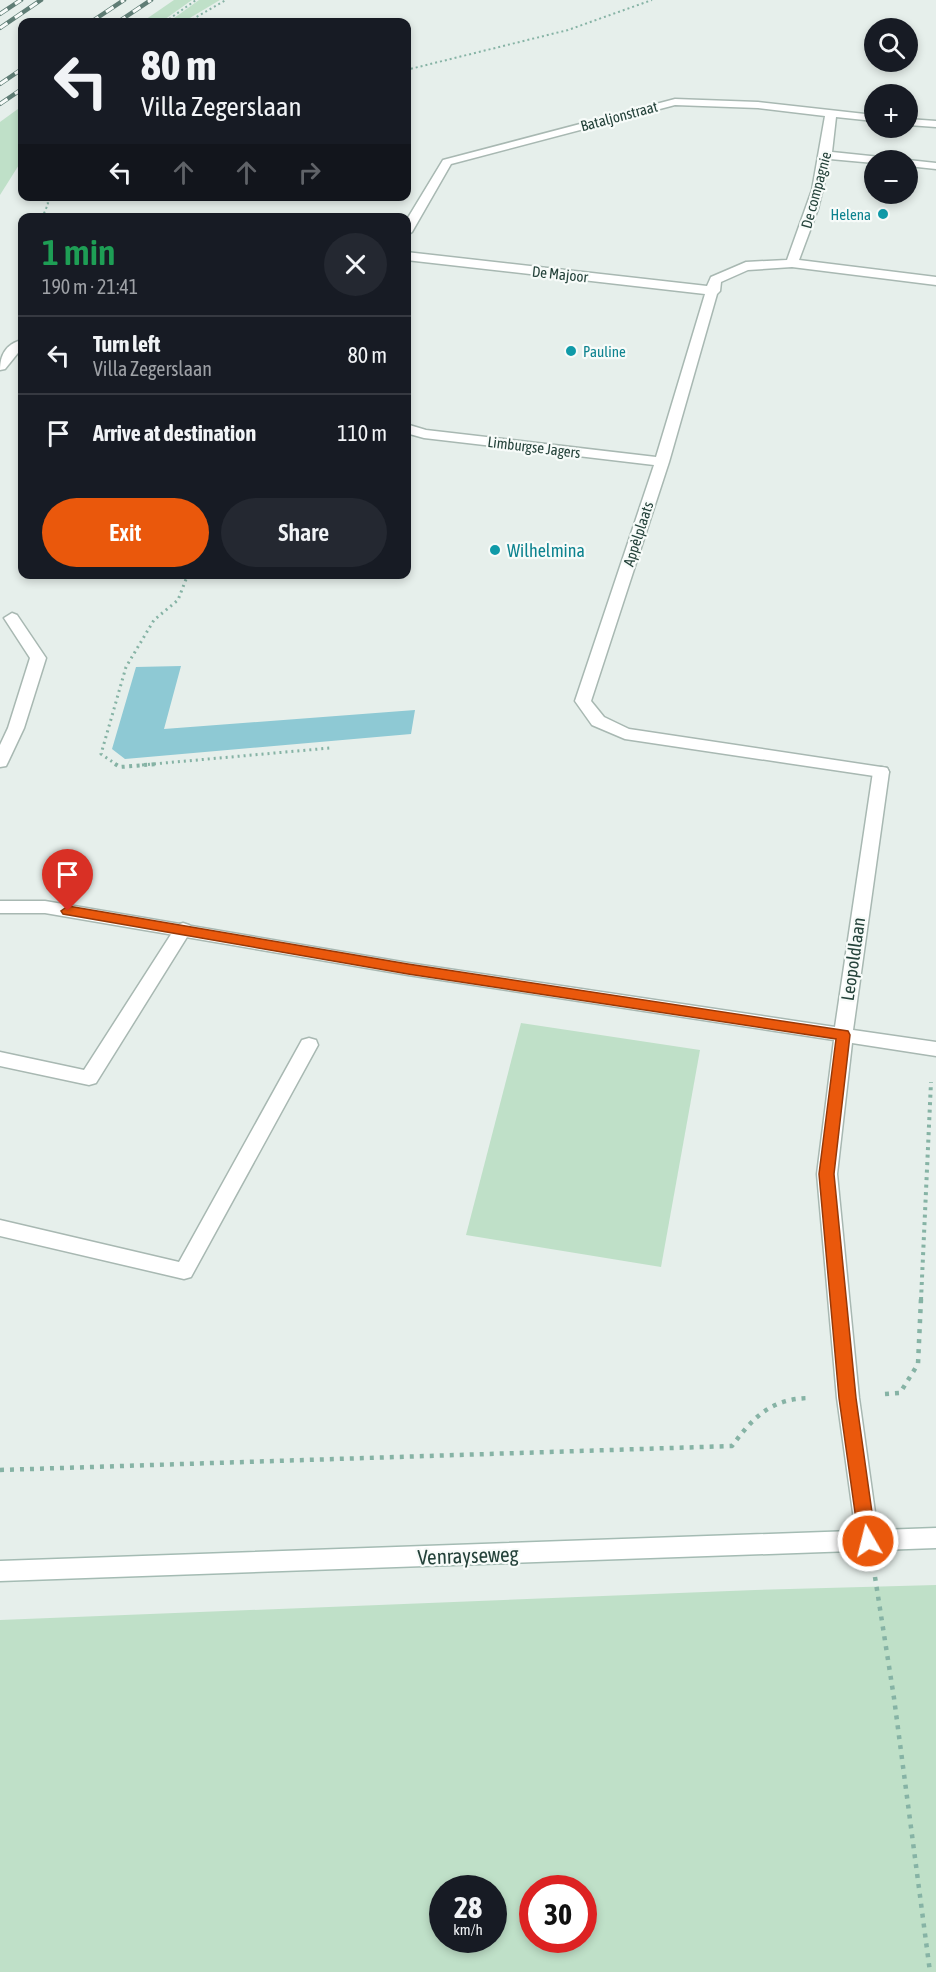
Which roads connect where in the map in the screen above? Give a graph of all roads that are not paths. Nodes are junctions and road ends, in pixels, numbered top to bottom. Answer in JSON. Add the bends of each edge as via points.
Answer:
{"nodes":[{"id":1,"x":831,"y":114,"type":"junction"},
{"id":2,"x":864,"y":117,"type":"edge"},
{"id":3,"x":918,"y":123,"type":"edge"},
{"id":4,"x":936,"y":124,"type":"edge"},
{"id":5,"x":828,"y":155,"type":"junction"},
{"id":6,"x":864,"y":158,"type":"edge"},
{"id":7,"x":918,"y":164,"type":"edge"},
{"id":8,"x":936,"y":166,"type":"edge"},
{"id":9,"x":411,"y":223,"type":"edge"},
{"id":10,"x":411,"y":257,"type":"edge"},
{"id":11,"x":792,"y":263,"type":"junction"},
{"id":12,"x":936,"y":280,"type":"edge"},
{"id":13,"x":714,"y":291,"type":"junction"},
{"id":14,"x":18,"y":345,"type":"edge"},
{"id":15,"x":0,"y":366,"type":"edge"},
{"id":16,"x":411,"y":430,"type":"edge"},
{"id":17,"x":662,"y":462,"type":"junction"},
{"id":18,"x":12,"y":618,"type":"dead end"},
{"id":19,"x":0,"y":762,"type":"edge"},
{"id":20,"x":881,"y":772,"type":"joint"},
{"id":21,"x":0,"y":907,"type":"edge"},
{"id":22,"x":183,"y":929,"type":"junction"},
{"id":23,"x":843,"y":1035,"type":"junction"},
{"id":24,"x":309,"y":1045,"type":"dead end"},
{"id":25,"x":934,"y":1049,"type":"edge"},
{"id":26,"x":0,"y":1059,"type":"edge"},
{"id":27,"x":0,"y":1228,"type":"edge"},
{"id":28,"x":936,"y":1538,"type":"edge"},
{"id":29,"x":868,"y":1541,"type":"junction"},
{"id":30,"x":0,"y":1571,"type":"edge"}],
"edges":[{"from":1,"to":2,"type":"street","name":"Bataljonstraat"},
{"from":1,"to":5,"type":"street","name":"De compagnie"},
{"from":1,"to":9,"type":"street","name":"Bataljonstraat","via":[[758,105],[675,102],[447,162]]},
{"from":3,"to":4,"type":"street"},
{"from":5,"to":6,"type":"street"},
{"from":5,"to":11,"type":"street","name":"De compagnie","via":[[809,222]]},
{"from":7,"to":8,"type":"street"},
{"from":10,"to":13,"type":"street","name":"De Majoor"},
{"from":11,"to":12,"type":"street","name":"Appèlplaats"},
{"from":11,"to":13,"type":"street","name":"Appèlplaats","via":[[746,266],[716,280]]},
{"from":13,"to":17,"type":"street","name":"Appèlplaats"},
{"from":14,"to":15,"type":"street"},
{"from":16,"to":17,"type":"street","name":"Limburgse Jagers"},
{"from":17,"to":20,"type":"street","name":"Appèlplaats","via":[[583,701],[598,721],[625,734]]},
{"from":18,"to":19,"type":"street","via":[[38,658],[16,728]]},
{"from":20,"to":23,"type":"street","name":"Leopoldlaan"},
{"from":21,"to":22,"type":"street","via":[[45,907]]},
{"from":22,"to":23,"type":"street","via":[[408,969]]},
{"from":22,"to":26,"type":"street","via":[[88,1078]]},
{"from":23,"to":25,"type":"street"},
{"from":23,"to":29,"type":"street","name":"Leopoldlaan","via":[[827,1174],[848,1398]]},
{"from":24,"to":27,"type":"street","via":[[184,1271]]},
{"from":28,"to":29,"type":"street","name":"Venrayseweg"},
{"from":29,"to":30,"type":"street","name":"Venrayseweg"}]}
